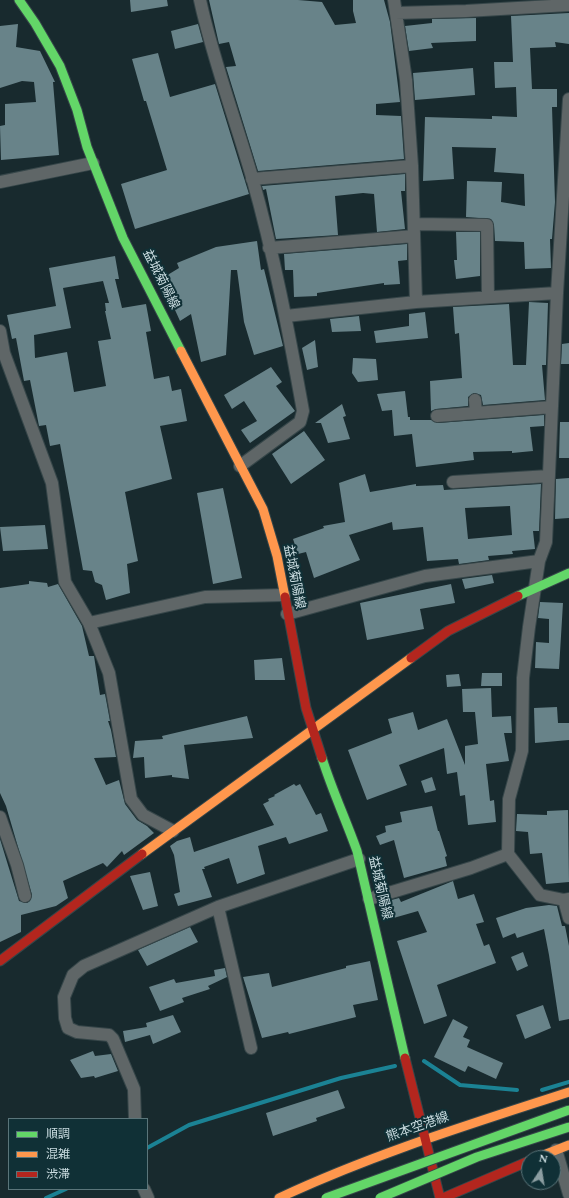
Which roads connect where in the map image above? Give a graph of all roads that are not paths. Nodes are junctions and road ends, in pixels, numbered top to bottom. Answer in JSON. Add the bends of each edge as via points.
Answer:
{"nodes":[{"id":1,"x":19,"y":0,"type":"edge"},
{"id":2,"x":200,"y":0,"type":"edge"},
{"id":3,"x":394,"y":0,"type":"edge"},
{"id":4,"x":569,"y":5,"type":"edge"},
{"id":5,"x":396,"y":13,"type":"junction"},
{"id":6,"x":569,"y":99,"type":"edge"},
{"id":7,"x":93,"y":163,"type":"junction"},
{"id":8,"x":412,"y":166,"type":"junction"},
{"id":9,"x":252,"y":179,"type":"junction"},
{"id":10,"x":0,"y":182,"type":"edge"},
{"id":11,"x":414,"y":230,"type":"junction"},
{"id":12,"x":269,"y":248,"type":"junction"},
{"id":13,"x":557,"y":293,"type":"junction"},
{"id":14,"x":488,"y":297,"type":"junction"},
{"id":15,"x":416,"y":302,"type":"junction"},
{"id":16,"x":286,"y":316,"type":"junction"},
{"id":17,"x":0,"y":331,"type":"edge"},
{"id":18,"x":475,"y":400,"type":"dead end"},
{"id":19,"x":552,"y":406,"type":"junction"},
{"id":20,"x":476,"y":413,"type":"junction"},
{"id":21,"x":437,"y":416,"type":"dead end"},
{"id":22,"x":240,"y":466,"type":"junction"},
{"id":23,"x":549,"y":476,"type":"junction"},
{"id":24,"x":453,"y":482,"type":"dead end"},
{"id":25,"x":539,"y":560,"type":"junction"},
{"id":26,"x":569,"y":573,"type":"edge"},
{"id":27,"x":534,"y":587,"type":"junction"},
{"id":28,"x":284,"y":595,"type":"junction"},
{"id":29,"x":287,"y":614,"type":"junction"},
{"id":30,"x":89,"y":623,"type":"junction"},
{"id":31,"x":314,"y":731,"type":"junction"},
{"id":32,"x":0,"y":817,"type":"edge"},
{"id":33,"x":173,"y":831,"type":"junction"},
{"id":34,"x":508,"y":854,"type":"junction"},
{"id":35,"x":359,"y":859,"type":"junction"},
{"id":36,"x":25,"y":896,"type":"dead end"},
{"id":37,"x":369,"y":899,"type":"junction"},
{"id":38,"x":567,"y":899,"type":"edge"},
{"id":39,"x":218,"y":907,"type":"junction"},
{"id":40,"x":569,"y":918,"type":"edge"},
{"id":41,"x":0,"y":960,"type":"edge"},
{"id":42,"x":252,"y":1048,"type":"dead end"},
{"id":43,"x":569,"y":1092,"type":"edge"},
{"id":44,"x":569,"y":1110,"type":"edge"},
{"id":45,"x":135,"y":1118,"type":"edge"},
{"id":46,"x":569,"y":1127,"type":"edge"},
{"id":47,"x":425,"y":1138,"type":"junction"},
{"id":48,"x":569,"y":1145,"type":"edge"},
{"id":49,"x":556,"y":1150,"type":"edge"},
{"id":50,"x":521,"y":1164,"type":"edge"},
{"id":51,"x":561,"y":1167,"type":"edge"},
{"id":52,"x":569,"y":1194,"type":"edge"},
{"id":53,"x":279,"y":1198,"type":"edge"},
{"id":54,"x":326,"y":1198,"type":"edge"},
{"id":55,"x":380,"y":1198,"type":"edge"},
{"id":56,"x":441,"y":1198,"type":"edge"}],
"edges":[{"from":1,"to":7,"type":"main road","name":"益城菊陽線","via":[[60,66]]},
{"from":2,"to":9,"type":"street","via":[[206,32]]},
{"from":3,"to":5,"type":"street"},
{"from":4,"to":5,"type":"street"},
{"from":5,"to":8,"type":"street","via":[[406,80]]},
{"from":6,"to":13,"type":"street"},
{"from":7,"to":10,"type":"street"},
{"from":7,"to":22,"type":"main road","name":"益城菊陽線","via":[[123,238]]},
{"from":8,"to":9,"type":"street"},
{"from":8,"to":11,"type":"street"},
{"from":9,"to":12,"type":"street"},
{"from":11,"to":12,"type":"street"},
{"from":11,"to":14,"type":"street","via":[[487,224]]},
{"from":11,"to":15,"type":"street"},
{"from":12,"to":16,"type":"street"},
{"from":13,"to":14,"type":"street"},
{"from":13,"to":19,"type":"street"},
{"from":14,"to":15,"type":"street"},
{"from":15,"to":16,"type":"street"},
{"from":16,"to":22,"type":"street","via":[[303,411],[300,422]]},
{"from":17,"to":30,"type":"street","via":[[4,353],[52,483],[65,582]]},
{"from":18,"to":20,"type":"street"},
{"from":19,"to":20,"type":"street"},
{"from":19,"to":23,"type":"street"},
{"from":20,"to":21,"type":"street"},
{"from":22,"to":28,"type":"main road","name":"益城菊陽線","via":[[263,509],[277,556]]},
{"from":23,"to":24,"type":"street"},
{"from":23,"to":25,"type":"street","via":[[546,542]]},
{"from":25,"to":27,"type":"street"},
{"from":25,"to":29,"type":"street","via":[[425,576]]},
{"from":26,"to":27,"type":"main road"},
{"from":27,"to":31,"type":"main road","via":[[448,631]]},
{"from":27,"to":34,"type":"street","via":[[523,678],[522,750],[509,799]]},
{"from":28,"to":29,"type":"main road","name":"益城菊陽線"},
{"from":28,"to":30,"type":"street","via":[[205,597]]},
{"from":29,"to":31,"type":"main road","name":"益城菊陽線","via":[[306,708]]},
{"from":30,"to":33,"type":"street","via":[[109,673],[131,798],[143,815]]},
{"from":31,"to":33,"type":"main road"},
{"from":31,"to":35,"type":"main road","name":"益城菊陽線","via":[[330,784],[346,819]]},
{"from":32,"to":36,"type":"street"},
{"from":33,"to":41,"type":"main road"},
{"from":34,"to":37,"type":"street"},
{"from":34,"to":38,"type":"street","via":[[540,895]]},
{"from":35,"to":37,"type":"main road","name":"益城菊陽線"},
{"from":35,"to":39,"type":"street"},
{"from":37,"to":47,"type":"main road","name":"益城菊陽線"},
{"from":38,"to":40,"type":"street"},
{"from":39,"to":42,"type":"street"},
{"from":39,"to":45,"type":"street","via":[[92,962],[73,975],[69,984],[64,997],[68,1028],[113,1039],[134,1089]]},
{"from":43,"to":47,"type":"main road","name":"熊本空港線"},
{"from":44,"to":54,"type":"main road","bridge":true},
{"from":46,"to":55,"type":"main road","bridge":true,"via":[[477,1157]]},
{"from":47,"to":53,"type":"main road","name":"熊本空港線","via":[[322,1176]]},
{"from":47,"to":56,"type":"main road","name":"益城菊陽線"},
{"from":48,"to":49,"type":"main road"},
{"from":50,"to":56,"type":"main road"},
{"from":51,"to":52,"type":"street"}]}
